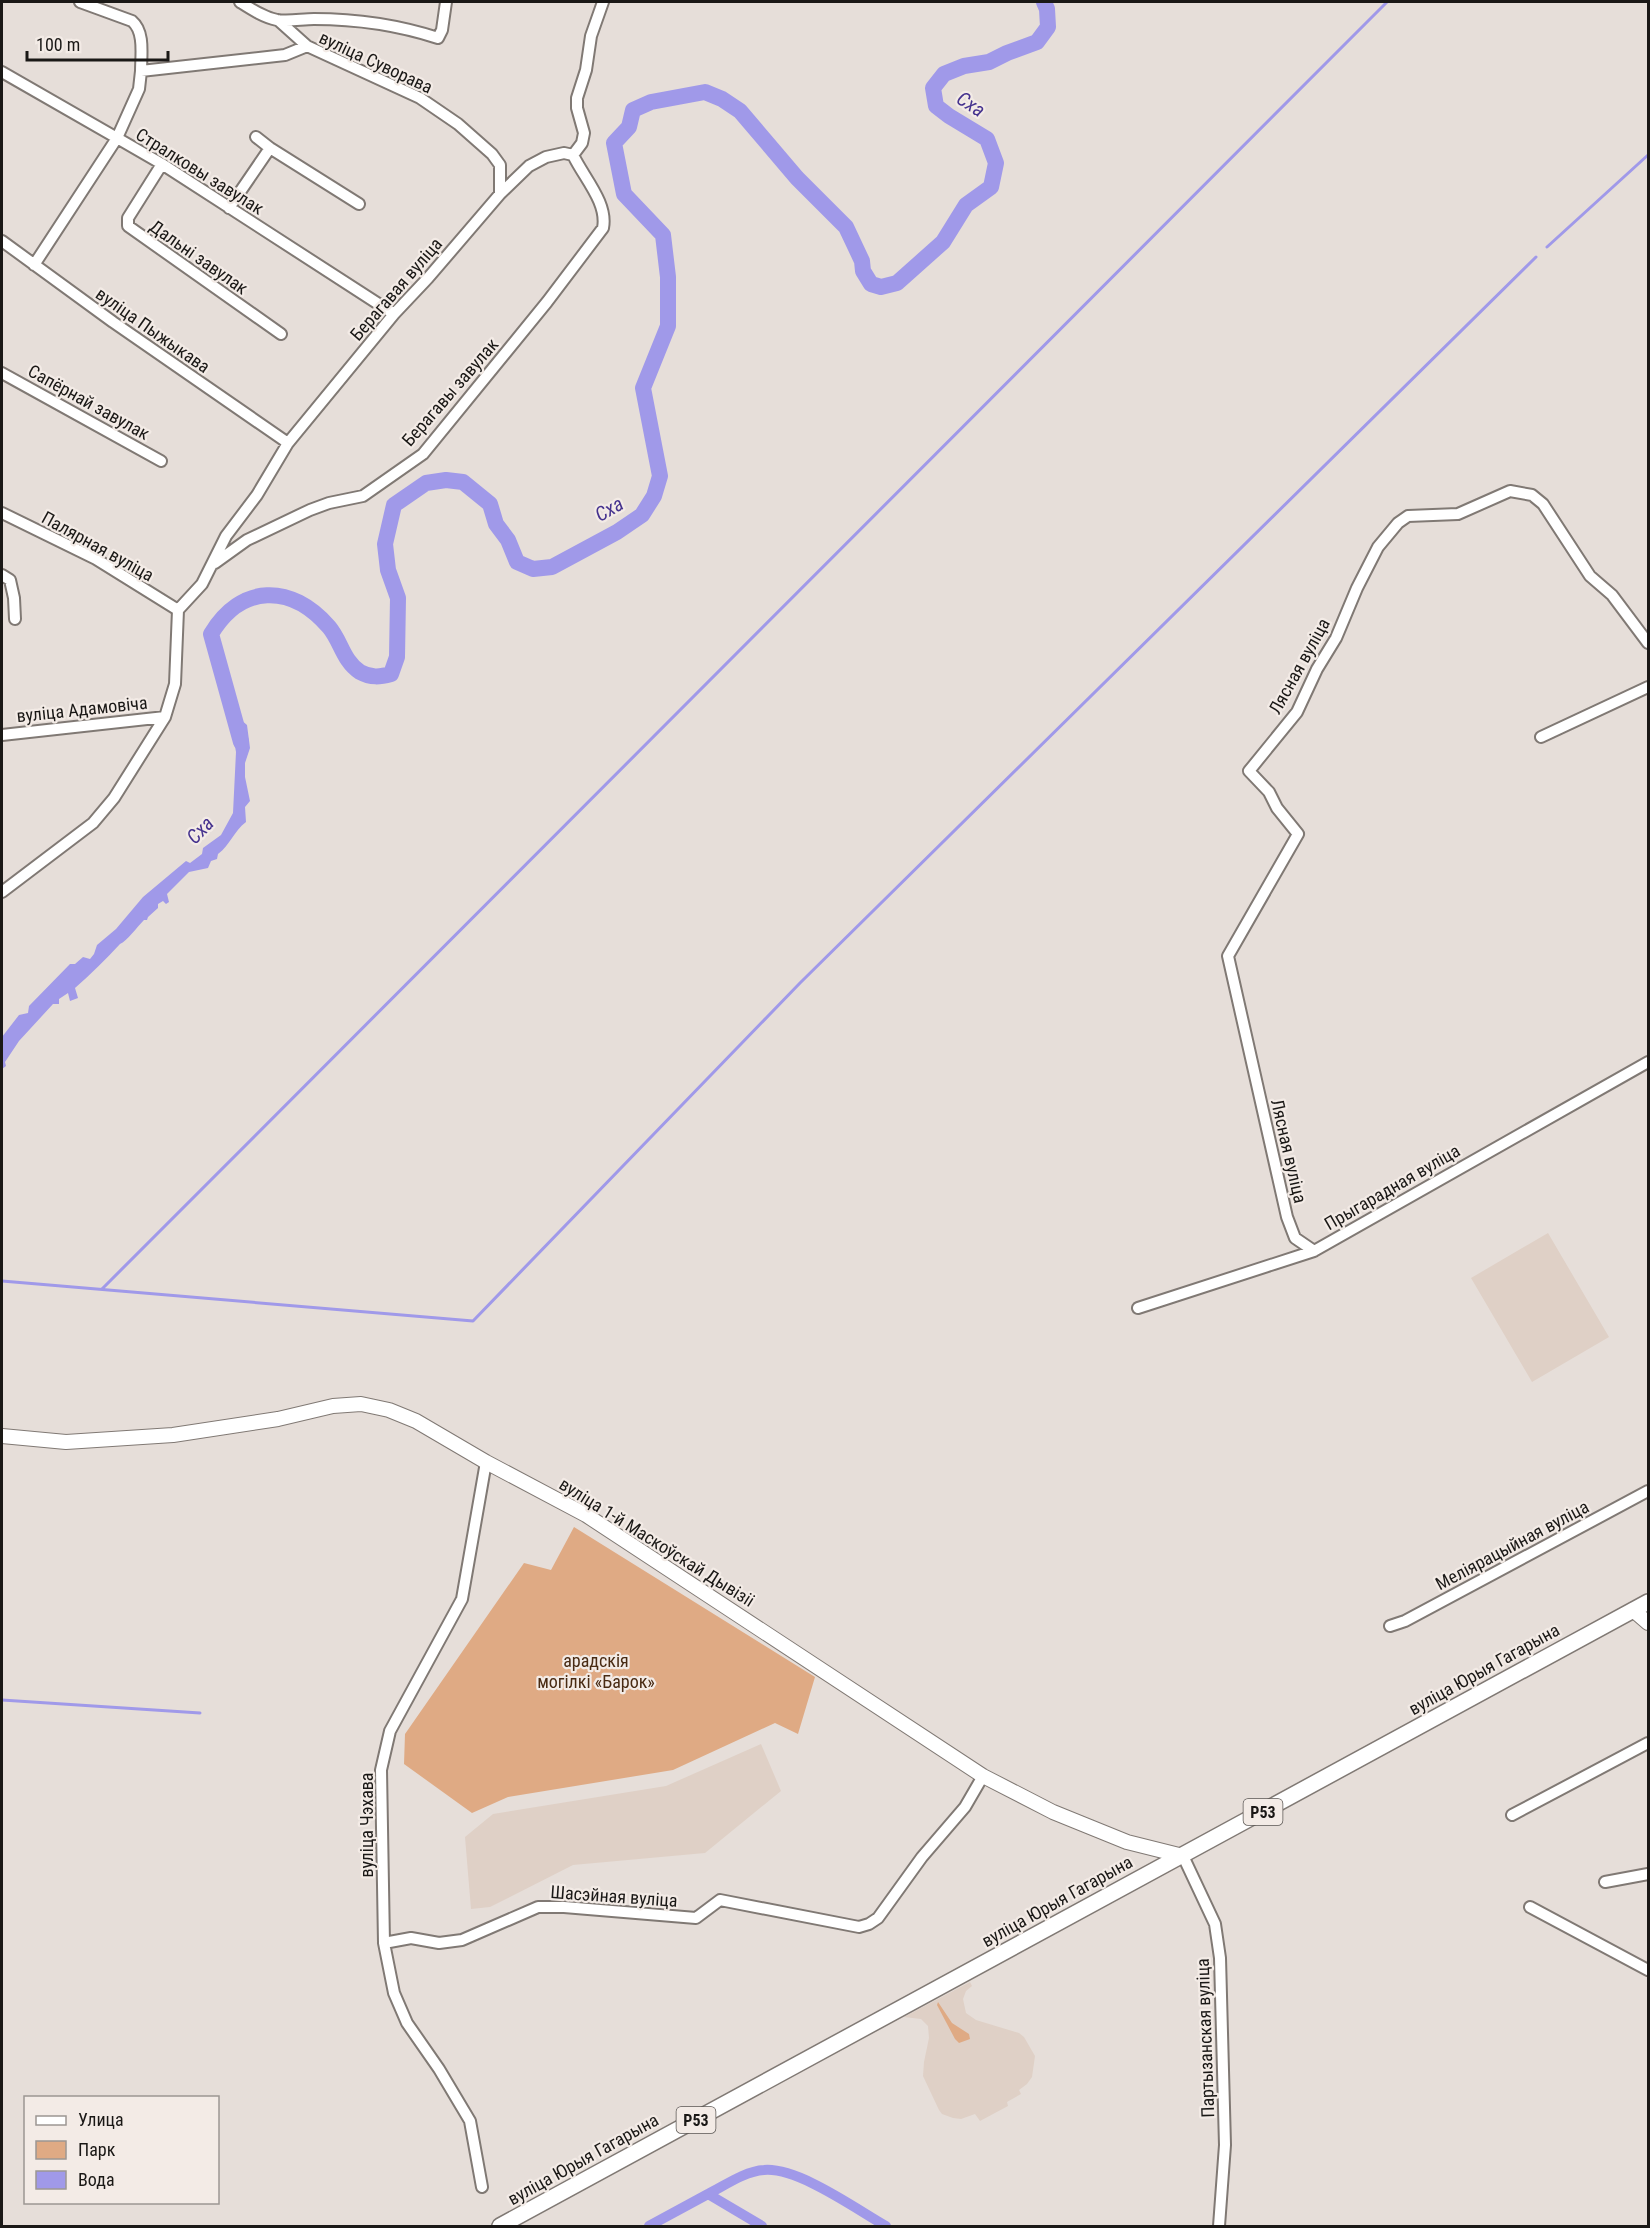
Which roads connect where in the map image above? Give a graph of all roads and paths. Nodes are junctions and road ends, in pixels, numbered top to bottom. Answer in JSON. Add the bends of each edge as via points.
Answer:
{"nodes":[{"id":1,"x":80,"y":2,"type":"edge"},
{"id":2,"x":240,"y":2,"type":"edge"},
{"id":3,"x":446,"y":2,"type":"edge"},
{"id":4,"x":603,"y":2,"type":"edge"},
{"id":5,"x":278,"y":20,"type":"junction"},
{"id":6,"x":307,"y":46,"type":"junction"},
{"id":7,"x":141,"y":71,"type":"junction"},
{"id":8,"x":2,"y":72,"type":"edge"},
{"id":9,"x":256,"y":136,"type":"dead end"},
{"id":10,"x":117,"y":138,"type":"junction"},
{"id":11,"x":270,"y":148,"type":"junction"},
{"id":12,"x":573,"y":155,"type":"junction"},
{"id":13,"x":162,"y":164,"type":"junction"},
{"id":14,"x":500,"y":194,"type":"junction"},
{"id":15,"x":360,"y":204,"type":"dead end"},
{"id":16,"x":229,"y":208,"type":"junction"},
{"id":17,"x":2,"y":241,"type":"edge"},
{"id":18,"x":34,"y":265,"type":"junction"},
{"id":19,"x":394,"y":314,"type":"junction"},
{"id":20,"x":281,"y":334,"type":"dead end"},
{"id":21,"x":2,"y":373,"type":"edge"},
{"id":22,"x":288,"y":443,"type":"junction"},
{"id":23,"x":160,"y":460,"type":"dead end"},
{"id":24,"x":2,"y":513,"type":"edge"},
{"id":25,"x":212,"y":565,"type":"junction"},
{"id":26,"x":2,"y":575,"type":"edge"},
{"id":27,"x":178,"y":610,"type":"junction"},
{"id":28,"x":15,"y":619,"type":"dead end"},
{"id":29,"x":1648,"y":643,"type":"edge"},
{"id":30,"x":1648,"y":687,"type":"edge"},
{"id":31,"x":165,"y":717,"type":"junction"},
{"id":32,"x":2,"y":735,"type":"edge"},
{"id":33,"x":1541,"y":736,"type":"dead end"},
{"id":34,"x":2,"y":892,"type":"edge"},
{"id":35,"x":1648,"y":1062,"type":"edge"},
{"id":36,"x":1314,"y":1251,"type":"junction"},
{"id":37,"x":1138,"y":1308,"type":"dead end"},
{"id":38,"x":2,"y":1436,"type":"edge"},
{"id":39,"x":486,"y":1462,"type":"junction"},
{"id":40,"x":1648,"y":1491,"type":"edge"},
{"id":41,"x":1648,"y":1602,"type":"edge"},
{"id":42,"x":1633,"y":1610,"type":"junction"},
{"id":43,"x":1648,"y":1623,"type":"edge"},
{"id":44,"x":1390,"y":1626,"type":"dead end"},
{"id":45,"x":1648,"y":1743,"type":"edge"},
{"id":46,"x":983,"y":1776,"type":"junction"},
{"id":47,"x":1512,"y":1815,"type":"dead end"},
{"id":48,"x":1183,"y":1856,"type":"junction"},
{"id":49,"x":1648,"y":1874,"type":"edge"},
{"id":50,"x":1605,"y":1882,"type":"dead end"},
{"id":51,"x":1530,"y":1907,"type":"dead end"},
{"id":52,"x":384,"y":1943,"type":"junction"},
{"id":53,"x":1648,"y":1970,"type":"edge"},
{"id":54,"x":482,"y":2187,"type":"dead end"},
{"id":55,"x":500,"y":2226,"type":"edge"},
{"id":56,"x":1219,"y":2226,"type":"edge"}],
"edges":[{"from":1,"to":7,"type":"street","via":[[138,26]]},
{"from":2,"to":5,"type":"street"},
{"from":3,"to":5,"type":"street","via":[[438,38],[406,27],[366,22]]},
{"from":4,"to":12,"type":"street","via":[[577,98],[584,133]]},
{"from":5,"to":6,"type":"street"},
{"from":6,"to":7,"type":"street","name":"вуліца Суворава","via":[[285,55]]},
{"from":6,"to":14,"type":"street","name":"вуліца Суворава","via":[[420,98],[458,124],[500,165]]},
{"from":7,"to":10,"type":"street","via":[[139,89]]},
{"from":8,"to":10,"type":"street"},
{"from":9,"to":11,"type":"street"},
{"from":10,"to":13,"type":"street","name":"Стралковы завулак"},
{"from":10,"to":18,"type":"street","name":"Стралковы завулак"},
{"from":11,"to":15,"type":"street"},
{"from":11,"to":16,"type":"street"},
{"from":12,"to":14,"type":"street","name":"Берагавая вуліца","via":[[546,157],[529,165]]},
{"from":12,"to":25,"type":"street","name":"Берагавы завулак","via":[[602,205],[603,228],[423,454],[363,495],[310,510],[247,540]]},
{"from":13,"to":16,"type":"street","name":"Стралковы завулак"},
{"from":13,"to":20,"type":"street","name":"Дальні завулак","via":[[128,218],[128,226]]},
{"from":14,"to":19,"type":"street","name":"Берагавая вуліца"},
{"from":16,"to":19,"type":"street","name":"Стралковы завулак"},
{"from":17,"to":18,"type":"street","name":"вуліца Пыжыкава"},
{"from":18,"to":22,"type":"street","name":"вуліца Пыжыкава"},
{"from":19,"to":22,"type":"street","name":"Берагавая вуліца"},
{"from":21,"to":23,"type":"street","name":"Сапёрнай завулак"},
{"from":22,"to":25,"type":"street","name":"Берагавая вуліца","via":[[257,495],[226,536]]},
{"from":24,"to":27,"type":"street","name":"Палярная вуліца","via":[[96,560]]},
{"from":25,"to":27,"type":"street","name":"Берагавая вуліца","via":[[202,584]]},
{"from":26,"to":28,"type":"street","via":[[10,580]]},
{"from":27,"to":31,"type":"street","via":[[175,684]]},
{"from":29,"to":36,"type":"street","name":"Лясная вуліца","via":[[1612,595],[1590,576],[1543,504],[1532,495],[1510,491],[1458,514],[1408,516],[1378,547],[1297,712],[1249,771],[1298,834],[1228,956],[1287,1217],[1295,1238]]},
{"from":30,"to":33,"type":"street"},
{"from":31,"to":32,"type":"street","name":"вуліца Адамовіча"},
{"from":31,"to":34,"type":"street","via":[[114,798],[93,823]]},
{"from":35,"to":36,"type":"street","name":"Прыгарадная вуліца"},
{"from":36,"to":37,"type":"street","name":"Прыгарадная вуліца"},
{"from":38,"to":39,"type":"street","name":"вуліца 1-й Маскоўскай Дывізіі","via":[[66,1442],[173,1435],[361,1404],[416,1420]]},
{"from":39,"to":46,"type":"street","name":"вуліца 1-й Маскоўскай Дывізіі","via":[[586,1515]]},
{"from":39,"to":52,"type":"street","name":"вуліца Чэхава","via":[[462,1599],[390,1731],[381,1770]]},
{"from":40,"to":44,"type":"street","name":"Меліярацыйная вуліца"},
{"from":41,"to":42,"type":"main road","number":"Р53"},
{"from":42,"to":43,"type":"street"},
{"from":42,"to":48,"type":"main road","name":"вуліца Юрыя Гагарына","number":"Р53"},
{"from":45,"to":47,"type":"street"},
{"from":46,"to":48,"type":"street","name":"вуліца 1-й Маскоўскай Дывізіі","via":[[1053,1812],[1127,1842]]},
{"from":46,"to":52,"type":"street","name":"Шасэйная вуліца","via":[[965,1807],[878,1918],[859,1927],[720,1900],[696,1918],[538,1907],[462,1940],[439,1943],[411,1938]]},
{"from":48,"to":55,"type":"main road","name":"вуліца Юрыя Гагарына","number":"Р53"},
{"from":48,"to":56,"type":"street","name":"Партызанская вуліца","via":[[1215,1924],[1220,1958],[1226,2145]]},
{"from":49,"to":50,"type":"street"},
{"from":51,"to":53,"type":"street"},
{"from":52,"to":54,"type":"street","name":"вуліца Чэхава","via":[[394,1993],[407,2023],[470,2121]]}]}
